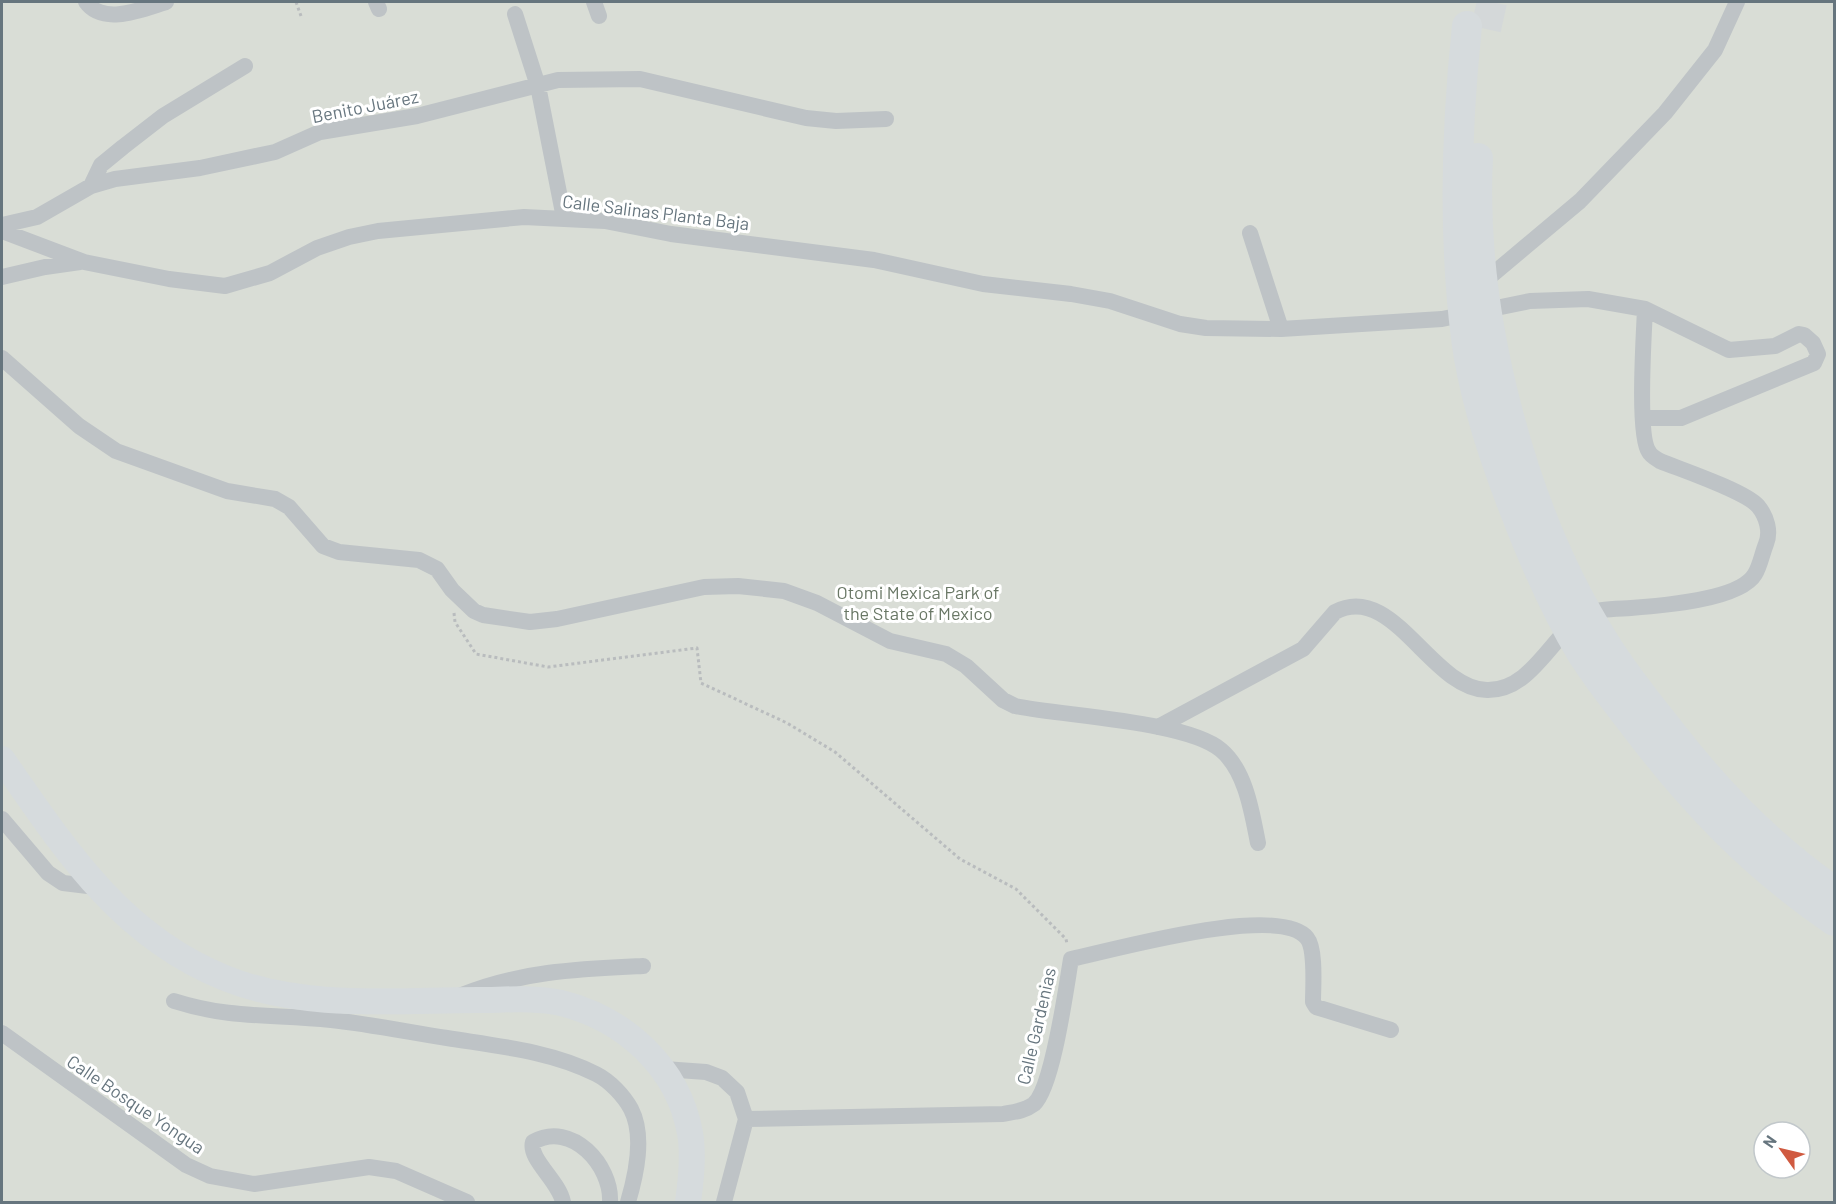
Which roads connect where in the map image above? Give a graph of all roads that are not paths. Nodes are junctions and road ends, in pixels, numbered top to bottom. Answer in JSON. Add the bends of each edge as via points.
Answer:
{"nodes":[{"id":1,"x":86,"y":2,"type":"edge"},
{"id":2,"x":166,"y":2,"type":"edge"},
{"id":3,"x":1737,"y":2,"type":"edge"},
{"id":4,"x":515,"y":14,"type":"dead end"},
{"id":5,"x":244,"y":66,"type":"dead end"},
{"id":6,"x":538,"y":86,"type":"junction"},
{"id":7,"x":886,"y":118,"type":"dead end"},
{"id":8,"x":91,"y":186,"type":"junction"},
{"id":9,"x":564,"y":218,"type":"junction"},
{"id":10,"x":2,"y":225,"type":"edge"},
{"id":11,"x":2,"y":231,"type":"edge"},
{"id":12,"x":1250,"y":233,"type":"dead end"},
{"id":13,"x":84,"y":262,"type":"junction"},
{"id":14,"x":2,"y":277,"type":"edge"},
{"id":15,"x":1645,"y":309,"type":"junction"},
{"id":16,"x":1442,"y":319,"type":"junction"},
{"id":17,"x":1281,"y":329,"type":"junction"},
{"id":18,"x":2,"y":358,"type":"edge"},
{"id":19,"x":1644,"y":418,"type":"junction"},
{"id":20,"x":1158,"y":727,"type":"junction"},
{"id":21,"x":2,"y":759,"type":"edge"},
{"id":22,"x":2,"y":819,"type":"edge"},
{"id":23,"x":1258,"y":843,"type":"dead end"},
{"id":24,"x":96,"y":887,"type":"junction"},
{"id":25,"x":1834,"y":891,"type":"edge"},
{"id":26,"x":1834,"y":921,"type":"edge"},
{"id":27,"x":643,"y":966,"type":"dead end"},
{"id":28,"x":450,"y":1000,"type":"junction"},
{"id":29,"x":174,"y":1001,"type":"dead end"},
{"id":30,"x":331,"y":1010,"type":"junction"},
{"id":31,"x":1391,"y":1030,"type":"dead end"},
{"id":32,"x":2,"y":1034,"type":"edge"},
{"id":33,"x":664,"y":1069,"type":"junction"},
{"id":34,"x":746,"y":1119,"type":"junction"},
{"id":35,"x":467,"y":1203,"type":"edge"},
{"id":36,"x":563,"y":1203,"type":"edge"},
{"id":37,"x":610,"y":1203,"type":"edge"},
{"id":38,"x":628,"y":1203,"type":"edge"},
{"id":39,"x":688,"y":1203,"type":"edge"},
{"id":40,"x":724,"y":1203,"type":"edge"}],
"edges":[{"from":1,"to":2,"type":"street","via":[[95,11],[106,14]]},
{"from":3,"to":16,"type":"street","via":[[1715,50],[1665,113],[1580,201]]},
{"from":4,"to":6,"type":"street"},
{"from":5,"to":8,"type":"street","via":[[163,116],[123,147],[102,165]]},
{"from":6,"to":7,"type":"street","name":"Benito Juárez","via":[[558,80],[640,79],[806,118]]},
{"from":6,"to":8,"type":"street","name":"Benito Juárez","via":[[417,116],[320,132],[275,152]]},
{"from":6,"to":9,"type":"street"},
{"from":8,"to":10,"type":"street","name":"Benito Juárez","via":[[37,217]]},
{"from":9,"to":13,"type":"street","name":"Calle Salinas Planta Baja","via":[[525,217],[378,231],[317,248],[270,273],[225,286]]},
{"from":9,"to":17,"type":"street","name":"Calle Salinas Planta Baja","via":[[874,260],[983,284],[1110,301],[1180,324]]},
{"from":11,"to":13,"type":"street","name":"Calle Salinas Planta Baja"},
{"from":12,"to":17,"type":"street"},
{"from":13,"to":14,"type":"street"},
{"from":15,"to":16,"type":"street","name":"Calle Salinas Planta Baja","via":[[1588,299],[1549,300]]},
{"from":15,"to":19,"type":"street"},
{"from":15,"to":19,"type":"street","name":"Calle Salinas Planta Baja","via":[[1729,350],[1774,346],[1804,334],[1818,354],[1814,363],[1681,418]]},
{"from":16,"to":17,"type":"street","name":"Calle Salinas Planta Baja"},
{"from":18,"to":20,"type":"street","via":[[79,426],[116,451],[227,491],[275,500],[289,507],[323,546],[339,552],[419,560],[437,569],[452,590],[483,615],[530,622],[704,587],[784,591],[817,603],[890,641],[946,654],[1016,706]]},
{"from":19,"to":20,"type":"street","via":[[1644,439],[1649,452],[1660,461],[1744,496],[1758,505],[1767,521],[1768,540],[1754,576],[1736,589],[1712,596],[1600,610],[1582,617],[1537,665],[1505,687],[1488,690],[1468,686],[1442,668],[1386,615],[1350,607],[1335,612],[1303,649]]},
{"from":20,"to":23,"type":"street","via":[[1221,749],[1242,783]]},
{"from":21,"to":24,"type":"main road"},
{"from":22,"to":24,"type":"street","via":[[48,873],[63,883]]},
{"from":24,"to":30,"type":"main road","via":[[132,923],[204,969]]},
{"from":25,"to":26,"type":"highway","via":[[1782,853],[1702,772],[1604,643],[1565,568],[1519,452],[1501,387],[1484,285],[1477,168],[1477,27],[1456,166],[1461,285],[1476,392],[1518,520],[1542,578],[1583,655],[1675,778],[1750,857]]},
{"from":27,"to":28,"type":"street","via":[[528,975]]},
{"from":28,"to":30,"type":"main road"},
{"from":28,"to":33,"type":"main road","via":[[559,1003],[588,1012],[620,1028]]},
{"from":29,"to":30,"type":"street","via":[[232,1015]]},
{"from":30,"to":38,"type":"street","via":[[554,1058],[597,1075],[631,1109],[638,1129]]},
{"from":31,"to":34,"type":"street","name":"Calle Gardenias","via":[[1316,1007],[1311,943],[1301,932],[1273,924],[1224,928],[1071,959],[1042,1094],[1022,1111]]},
{"from":32,"to":35,"type":"street","name":"Calle Bosque Yongua","via":[[186,1165],[210,1176],[254,1184],[369,1167],[396,1172]]},
{"from":33,"to":34,"type":"street","via":[[706,1072],[722,1078],[737,1092]]},
{"from":33,"to":39,"type":"main road","via":[[690,1134]]},
{"from":34,"to":40,"type":"street"},
{"from":36,"to":37,"type":"street","via":[[561,1191],[533,1156],[531,1149],[541,1138],[580,1144],[596,1158],[609,1181]]}]}
